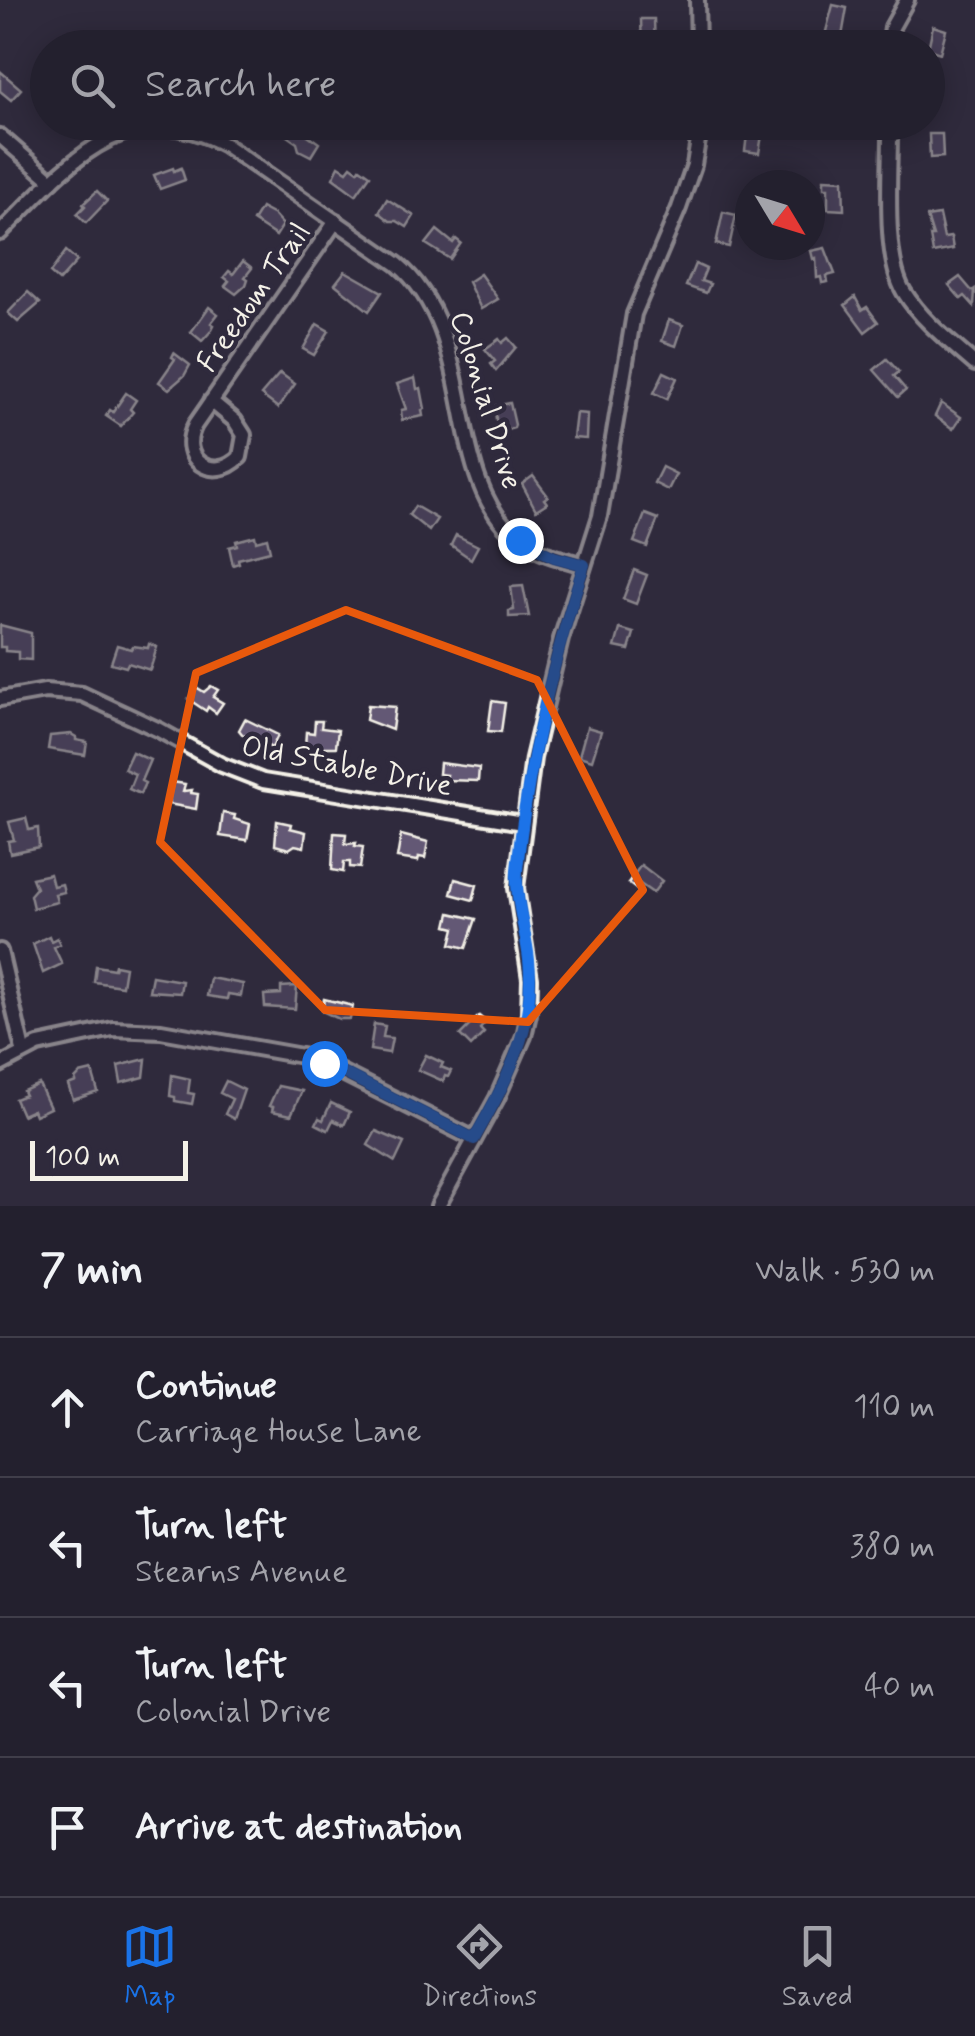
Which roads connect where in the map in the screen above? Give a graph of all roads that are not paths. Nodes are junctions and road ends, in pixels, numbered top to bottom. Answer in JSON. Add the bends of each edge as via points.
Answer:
{"nodes":[{"id":1,"x":697,"y":0,"type":"edge"},
{"id":2,"x":907,"y":0,"type":"edge"},
{"id":3,"x":698,"y":30,"type":"edge"},
{"id":4,"x":892,"y":30,"type":"edge"},
{"id":5,"x":0,"y":136,"type":"edge"},
{"id":6,"x":103,"y":140,"type":"edge"},
{"id":7,"x":214,"y":140,"type":"edge"},
{"id":8,"x":698,"y":140,"type":"edge"},
{"id":9,"x":890,"y":140,"type":"edge"},
{"id":10,"x":52,"y":181,"type":"junction"},
{"id":11,"x":336,"y":222,"type":"junction"},
{"id":12,"x":0,"y":234,"type":"edge"},
{"id":13,"x":975,"y":364,"type":"edge"},
{"id":14,"x":211,"y":401,"type":"junction"},
{"id":15,"x":584,"y":565,"type":"junction"},
{"id":16,"x":0,"y":700,"type":"edge"},
{"id":17,"x":523,"y":823,"type":"junction"},
{"id":18,"x":0,"y":951,"type":"edge"},
{"id":19,"x":23,"y":1050,"type":"junction"},
{"id":20,"x":0,"y":1065,"type":"edge"},
{"id":21,"x":474,"y":1139,"type":"junction"},
{"id":22,"x":438,"y":1206,"type":"edge"}],
"edges":[{"from":1,"to":3,"type":"street"},
{"from":2,"to":4,"type":"street"},
{"from":5,"to":10,"type":"street"},
{"from":6,"to":10,"type":"street","name":"Colonial Drive"},
{"from":7,"to":11,"type":"street","name":"Colonial Drive"},
{"from":8,"to":15,"type":"street","via":[[680,208],[629,332],[609,471]]},
{"from":9,"to":13,"type":"street","via":[[898,280],[922,316]]},
{"from":10,"to":12,"type":"street","name":"Colonial Drive"},
{"from":11,"to":14,"type":"street","name":"Freedom Trail"},
{"from":11,"to":15,"type":"street","name":"Colonial Drive","via":[[407,272],[431,303],[479,478],[499,518],[536,550]]},
{"from":14,"to":14,"type":"street","name":"Freedom Trail","via":[[192,430],[190,447],[198,462],[220,469],[236,461],[244,441],[239,425]]},
{"from":15,"to":17,"type":"street","via":[[545,706]]},
{"from":16,"to":17,"type":"street","name":"Old Stable Drive","via":[[82,694],[251,777]]},
{"from":17,"to":21,"type":"street","via":[[516,888],[529,960],[529,1014],[514,1064]]},
{"from":18,"to":19,"type":"street"},
{"from":19,"to":20,"type":"street"},
{"from":19,"to":21,"type":"street","via":[[122,1028],[273,1049],[324,1063]]},
{"from":21,"to":22,"type":"street"}]}
